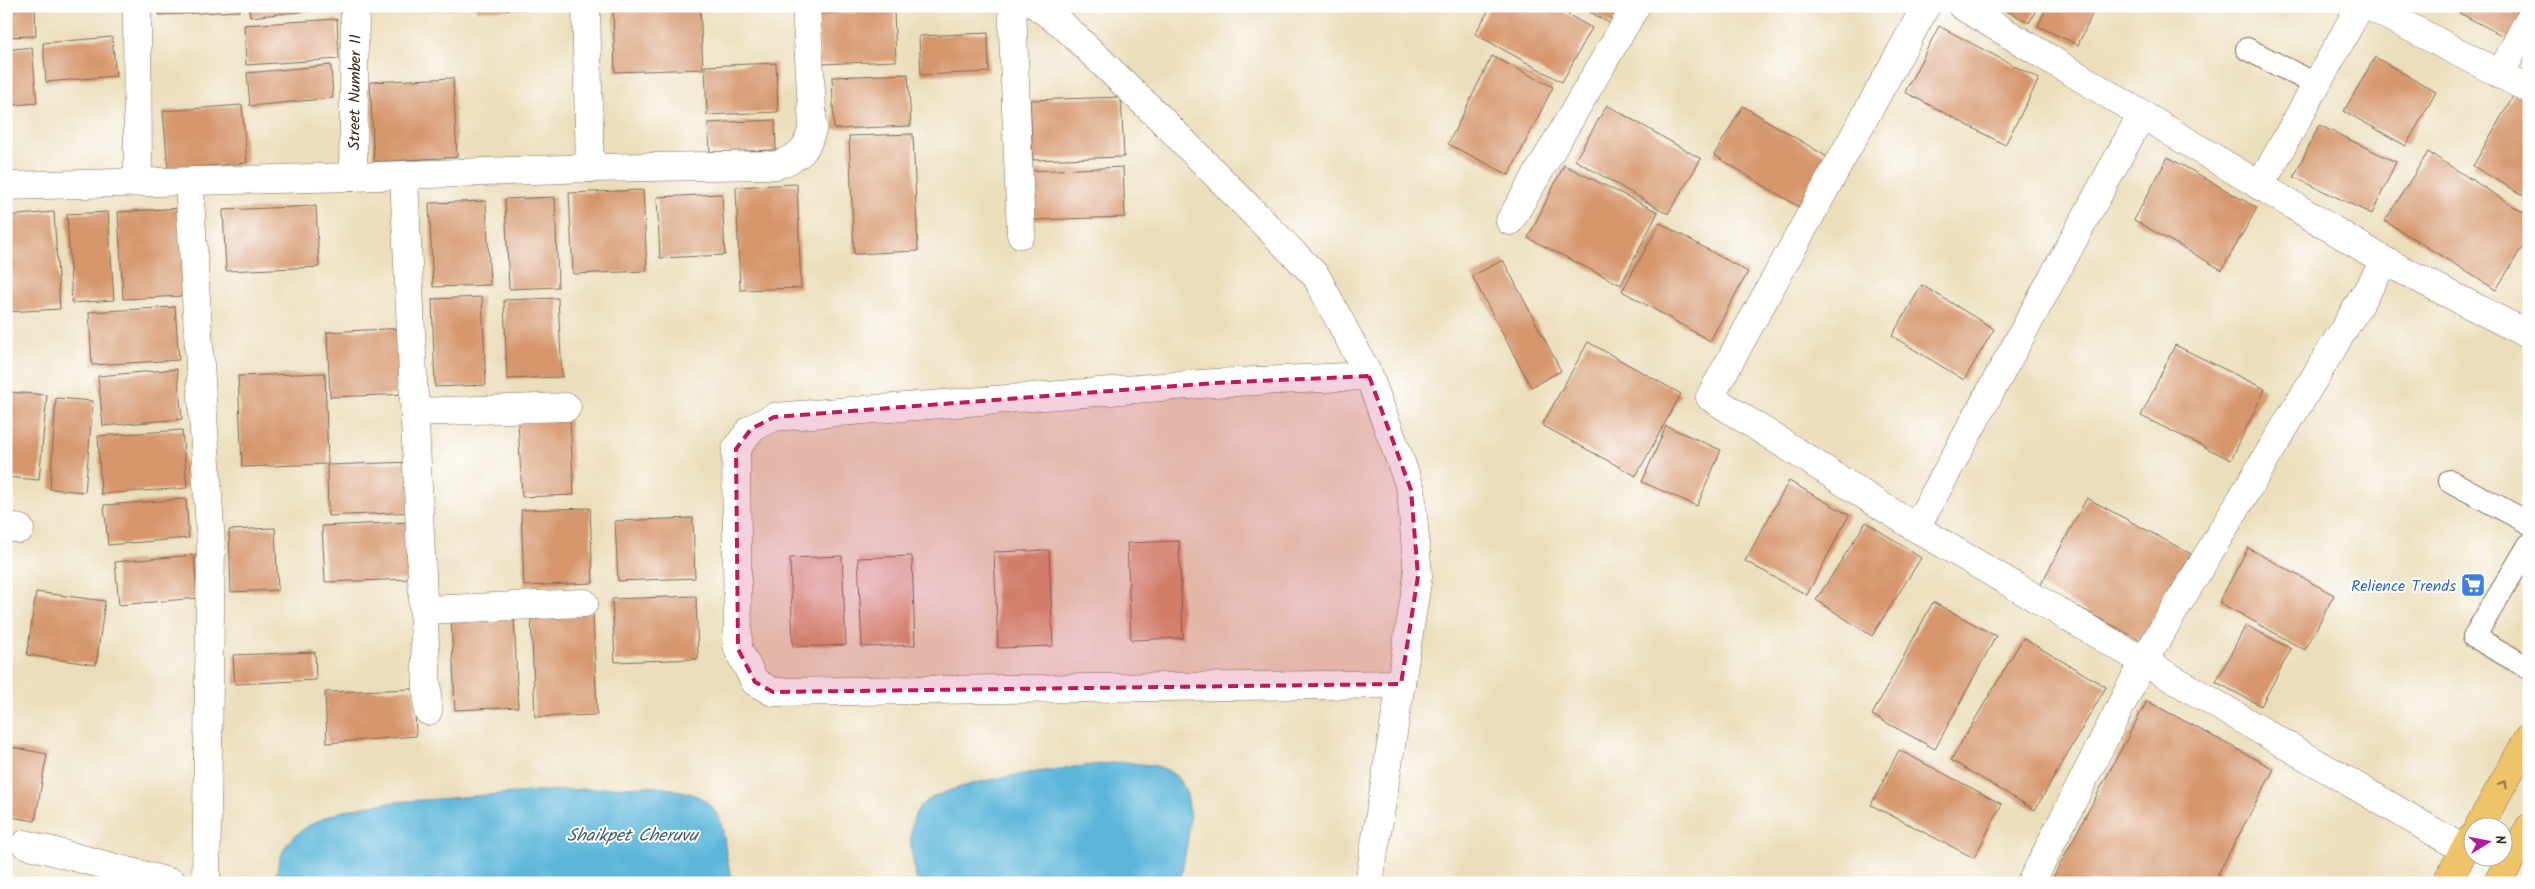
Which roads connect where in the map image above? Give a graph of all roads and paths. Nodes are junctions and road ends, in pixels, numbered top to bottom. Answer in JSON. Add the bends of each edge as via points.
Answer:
{"nodes":[{"id":1,"x":137,"y":6,"type":"edge"},
{"id":2,"x":355,"y":6,"type":"edge"},
{"id":3,"x":586,"y":6,"type":"edge"},
{"id":4,"x":806,"y":6,"type":"edge"},
{"id":5,"x":1012,"y":6,"type":"edge"},
{"id":6,"x":1037,"y":6,"type":"edge"},
{"id":7,"x":1636,"y":6,"type":"edge"},
{"id":8,"x":1926,"y":6,"type":"edge"},
{"id":9,"x":1962,"y":6,"type":"edge"},
{"id":10,"x":2360,"y":6,"type":"edge"},
{"id":11,"x":2369,"y":6,"type":"edge"},
{"id":12,"x":2529,"y":19,"type":"edge"},
{"id":13,"x":2247,"y":49,"type":"dead end"},
{"id":14,"x":2500,"y":75,"type":"junction"},
{"id":15,"x":2317,"y":85,"type":"junction"},
{"id":16,"x":2529,"y":89,"type":"edge"},
{"id":17,"x":2142,"y":114,"type":"junction"},
{"id":18,"x":590,"y":168,"type":"junction"},
{"id":19,"x":404,"y":175,"type":"junction"},
{"id":20,"x":353,"y":177,"type":"junction"},
{"id":21,"x":138,"y":181,"type":"junction"},
{"id":22,"x":189,"y":182,"type":"junction"},
{"id":23,"x":6,"y":186,"type":"edge"},
{"id":24,"x":2260,"y":186,"type":"junction"},
{"id":25,"x":1510,"y":221,"type":"dead end"},
{"id":26,"x":1020,"y":234,"type":"dead end"},
{"id":27,"x":2385,"y":262,"type":"junction"},
{"id":28,"x":2529,"y":335,"type":"edge"},
{"id":29,"x":1368,"y":376,"type":"junction"},
{"id":30,"x":567,"y":407,"type":"dead end"},
{"id":31,"x":415,"y":412,"type":"junction"},
{"id":32,"x":2450,"y":481,"type":"dead end"},
{"id":33,"x":2529,"y":523,"type":"edge"},
{"id":34,"x":1916,"y":528,"type":"junction"},
{"id":35,"x":2529,"y":545,"type":"edge"},
{"id":36,"x":584,"y":604,"type":"dead end"},
{"id":37,"x":424,"y":610,"type":"junction"},
{"id":38,"x":2143,"y":662,"type":"junction"},
{"id":39,"x":2529,"y":668,"type":"edge"},
{"id":40,"x":1401,"y":684,"type":"junction"},
{"id":41,"x":428,"y":711,"type":"dead end"},
{"id":42,"x":2529,"y":738,"type":"edge"},
{"id":43,"x":2485,"y":816,"type":"edge"},
{"id":44,"x":2529,"y":828,"type":"edge"},
{"id":45,"x":2462,"y":839,"type":"edge"},
{"id":46,"x":25,"y":844,"type":"dead end"},
{"id":47,"x":2462,"y":855,"type":"edge"},
{"id":48,"x":173,"y":883,"type":"edge"},
{"id":49,"x":206,"y":883,"type":"edge"},
{"id":50,"x":1369,"y":883,"type":"edge"},
{"id":51,"x":2032,"y":883,"type":"edge"},
{"id":52,"x":2446,"y":883,"type":"edge"},
{"id":53,"x":2497,"y":883,"type":"edge"}],
"edges":[{"from":1,"to":21,"type":"street"},
{"from":2,"to":20,"type":"street","name":"Street Number 11"},
{"from":3,"to":18,"type":"street"},
{"from":4,"to":18,"type":"street","via":[[813,126],[809,143],[797,157],[777,164]]},
{"from":5,"to":26,"type":"street"},
{"from":6,"to":29,"type":"street","via":[[1062,24],[1316,276]]},
{"from":7,"to":25,"type":"street"},
{"from":8,"to":34,"type":"street","via":[[1710,397]]},
{"from":9,"to":17,"type":"street"},
{"from":10,"to":15,"type":"street"},
{"from":11,"to":14,"type":"street"},
{"from":12,"to":14,"type":"street"},
{"from":13,"to":15,"type":"lane"},
{"from":14,"to":16,"type":"street"},
{"from":15,"to":24,"type":"street"},
{"from":17,"to":24,"type":"street"},
{"from":17,"to":34,"type":"street"},
{"from":18,"to":19,"type":"street"},
{"from":19,"to":20,"type":"street"},
{"from":19,"to":31,"type":"street"},
{"from":20,"to":22,"type":"street"},
{"from":21,"to":22,"type":"street"},
{"from":21,"to":23,"type":"street"},
{"from":22,"to":49,"type":"street","via":[[211,547]]},
{"from":24,"to":27,"type":"street"},
{"from":27,"to":28,"type":"street"},
{"from":27,"to":38,"type":"street"},
{"from":29,"to":40,"type":"street","via":[[1411,490],[1418,576]]},
{"from":29,"to":40,"type":"street","via":[[1214,383],[774,417],[751,429],[736,449],[738,649],[755,682],[773,692]]},
{"from":30,"to":31,"type":"street"},
{"from":31,"to":37,"type":"street"},
{"from":32,"to":33,"type":"lane"},
{"from":34,"to":38,"type":"street"},
{"from":35,"to":39,"type":"lane","via":[[2474,637]]},
{"from":36,"to":37,"type":"street"},
{"from":37,"to":41,"type":"street"},
{"from":38,"to":45,"type":"street"},
{"from":38,"to":51,"type":"street"},
{"from":40,"to":50,"type":"street"},
{"from":43,"to":42,"type":"main road","one_way":true},
{"from":44,"to":53,"type":"main road"},
{"from":46,"to":48,"type":"street"},
{"from":47,"to":52,"type":"main road"}]}
